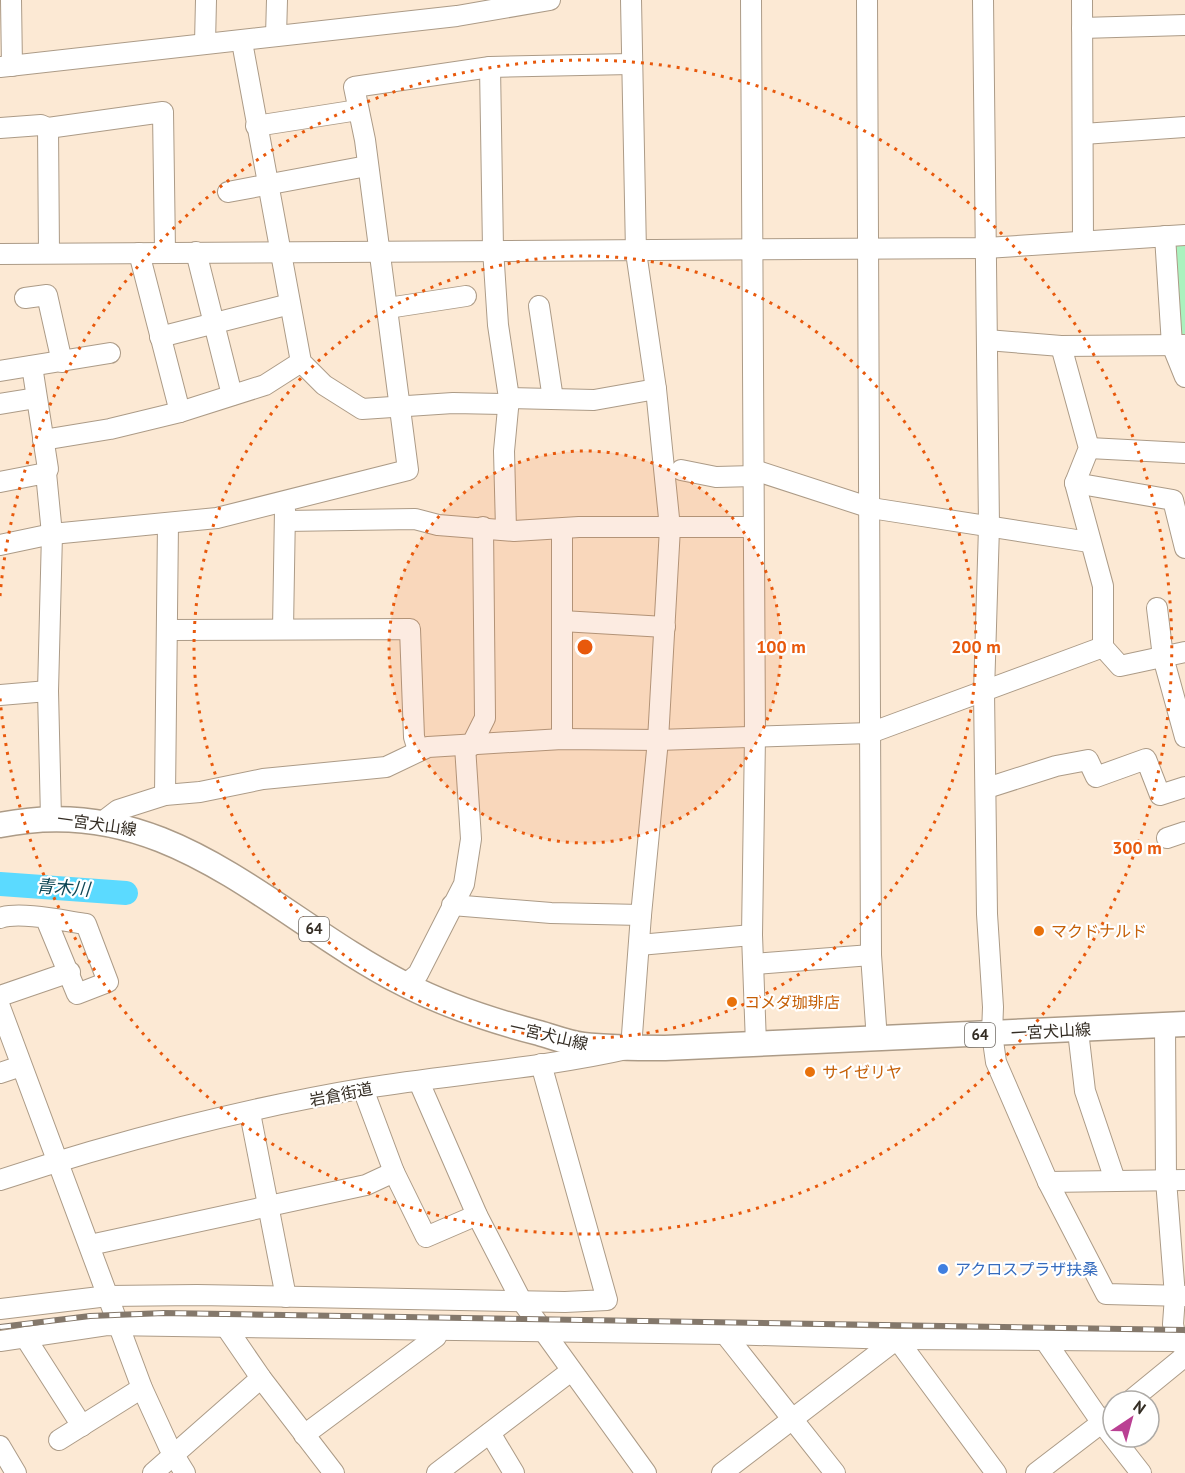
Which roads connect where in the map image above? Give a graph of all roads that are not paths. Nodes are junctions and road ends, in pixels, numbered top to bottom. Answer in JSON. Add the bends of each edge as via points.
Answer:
{"nodes":[{"id":1,"x":11,"y":0,"type":"edge"},
{"id":2,"x":206,"y":0,"type":"edge"},
{"id":3,"x":277,"y":0,"type":"edge"},
{"id":4,"x":550,"y":0,"type":"edge"},
{"id":5,"x":631,"y":0,"type":"edge"},
{"id":6,"x":751,"y":0,"type":"edge"},
{"id":7,"x":867,"y":0,"type":"edge"},
{"id":8,"x":983,"y":0,"type":"edge"},
{"id":9,"x":1082,"y":0,"type":"edge"},
{"id":10,"x":1185,"y":25,"type":"edge"},
{"id":11,"x":1082,"y":28,"type":"junction"},
{"id":12,"x":276,"y":36,"type":"junction"},
{"id":13,"x":242,"y":42,"type":"junction"},
{"id":14,"x":205,"y":43,"type":"junction"},
{"id":15,"x":631,"y":64,"type":"junction"},
{"id":16,"x":6,"y":66,"type":"edge"},
{"id":17,"x":490,"y":67,"type":"junction"},
{"id":18,"x":358,"y":110,"type":"junction"},
{"id":19,"x":256,"y":126,"type":"junction"},
{"id":20,"x":1185,"y":127,"type":"edge"},
{"id":21,"x":0,"y":128,"type":"edge"},
{"id":22,"x":48,"y":128,"type":"junction"},
{"id":23,"x":1083,"y":134,"type":"junction"},
{"id":24,"x":367,"y":166,"type":"junction"},
{"id":25,"x":268,"y":183,"type":"junction"},
{"id":26,"x":228,"y":192,"type":"dead end"},
{"id":27,"x":1185,"y":235,"type":"edge"},
{"id":28,"x":1165,"y":236,"type":"junction"},
{"id":29,"x":1083,"y":241,"type":"junction"},
{"id":30,"x":986,"y":248,"type":"junction"},
{"id":31,"x":493,"y":249,"type":"junction"},
{"id":32,"x":867,"y":249,"type":"junction"},
{"id":33,"x":752,"y":250,"type":"junction"},
{"id":34,"x":165,"y":251,"type":"junction"},
{"id":35,"x":380,"y":251,"type":"junction"},
{"id":36,"x":196,"y":252,"type":"junction"},
{"id":37,"x":280,"y":252,"type":"junction"},
{"id":38,"x":636,"y":252,"type":"junction"},
{"id":39,"x":49,"y":253,"type":"junction"},
{"id":40,"x":139,"y":253,"type":"junction"},
{"id":41,"x":0,"y":254,"type":"edge"},
{"id":42,"x":466,"y":296,"type":"dead end"},
{"id":43,"x":25,"y":298,"type":"dead end"},
{"id":44,"x":290,"y":304,"type":"junction"},
{"id":45,"x":539,"y":306,"type":"dead end"},
{"id":46,"x":388,"y":308,"type":"junction"},
{"id":47,"x":214,"y":324,"type":"junction"},
{"id":48,"x":160,"y":337,"type":"junction"},
{"id":49,"x":987,"y":340,"type":"junction"},
{"id":50,"x":1179,"y":345,"type":"edge"},
{"id":51,"x":1061,"y":346,"type":"junction"},
{"id":52,"x":110,"y":353,"type":"dead end"},
{"id":53,"x":62,"y":362,"type":"junction"},
{"id":54,"x":301,"y":362,"type":"junction"},
{"id":55,"x":32,"y":366,"type":"junction"},
{"id":56,"x":0,"y":370,"type":"edge"},
{"id":57,"x":1185,"y":377,"type":"edge"},
{"id":58,"x":656,"y":389,"type":"junction"},
{"id":59,"x":232,"y":395,"type":"junction"},
{"id":60,"x":36,"y":398,"type":"junction"},
{"id":61,"x":509,"y":398,"type":"junction"},
{"id":62,"x":553,"y":399,"type":"junction"},
{"id":63,"x":0,"y":404,"type":"edge"},
{"id":64,"x":400,"y":406,"type":"junction"},
{"id":65,"x":180,"y":412,"type":"junction"},
{"id":66,"x":44,"y":440,"type":"junction"},
{"id":67,"x":1089,"y":448,"type":"junction"},
{"id":68,"x":1185,"y":453,"type":"edge"},
{"id":69,"x":681,"y":470,"type":"dead end"},
{"id":70,"x":46,"y":473,"type":"junction"},
{"id":71,"x":754,"y":473,"type":"junction"},
{"id":72,"x":0,"y":482,"type":"edge"},
{"id":73,"x":1075,"y":483,"type":"junction"},
{"id":74,"x":284,"y":501,"type":"junction"},
{"id":75,"x":871,"y":508,"type":"junction"},
{"id":76,"x":285,"y":521,"type":"junction"},
{"id":77,"x":168,"y":522,"type":"junction"},
{"id":78,"x":990,"y":526,"type":"junction"},
{"id":79,"x":483,"y":527,"type":"junction"},
{"id":80,"x":753,"y":527,"type":"junction"},
{"id":81,"x":670,"y":528,"type":"junction"},
{"id":82,"x":506,"y":529,"type":"junction"},
{"id":83,"x":562,"y":529,"type":"junction"},
{"id":84,"x":52,"y":534,"type":"junction"},
{"id":85,"x":1089,"y":542,"type":"junction"},
{"id":86,"x":0,"y":545,"type":"edge"},
{"id":87,"x":1185,"y":548,"type":"edge"},
{"id":88,"x":1157,"y":608,"type":"dead end"},
{"id":89,"x":562,"y":621,"type":"junction"},
{"id":90,"x":665,"y":627,"type":"junction"},
{"id":91,"x":283,"y":629,"type":"junction"},
{"id":92,"x":167,"y":630,"type":"junction"},
{"id":93,"x":1103,"y":647,"type":"junction"},
{"id":94,"x":1185,"y":652,"type":"edge"},
{"id":95,"x":1163,"y":657,"type":"junction"},
{"id":96,"x":48,"y":691,"type":"junction"},
{"id":97,"x":984,"y":692,"type":"junction"},
{"id":98,"x":0,"y":695,"type":"edge"},
{"id":99,"x":870,"y":733,"type":"junction"},
{"id":100,"x":755,"y":736,"type":"junction"},
{"id":101,"x":1185,"y":737,"type":"edge"},
{"id":102,"x":562,"y":739,"type":"junction"},
{"id":103,"x":658,"y":740,"type":"junction"},
{"id":104,"x":468,"y":746,"type":"junction"},
{"id":105,"x":418,"y":750,"type":"junction"},
{"id":106,"x":1185,"y":787,"type":"edge"},
{"id":107,"x":987,"y":788,"type":"junction"},
{"id":108,"x":165,"y":795,"type":"junction"},
{"id":109,"x":51,"y":818,"type":"junction"},
{"id":110,"x":100,"y":823,"type":"junction"},
{"id":111,"x":0,"y":825,"type":"edge"},
{"id":112,"x":452,"y":905,"type":"junction"},
{"id":113,"x":641,"y":915,"type":"junction"},
{"id":114,"x":0,"y":918,"type":"edge"},
{"id":115,"x":46,"y":919,"type":"junction"},
{"id":116,"x":752,"y":934,"type":"junction"},
{"id":117,"x":639,"y":945,"type":"junction"},
{"id":118,"x":871,"y":955,"type":"junction"},
{"id":119,"x":754,"y":964,"type":"junction"},
{"id":120,"x":70,"y":972,"type":"junction"},
{"id":121,"x":405,"y":985,"type":"junction"},
{"id":122,"x":0,"y":996,"type":"edge"},
{"id":123,"x":0,"y":1008,"type":"edge"},
{"id":124,"x":1175,"y":1025,"type":"edge"},
{"id":125,"x":1078,"y":1031,"type":"junction"},
{"id":126,"x":992,"y":1035,"type":"junction"},
{"id":127,"x":877,"y":1040,"type":"junction"},
{"id":128,"x":756,"y":1044,"type":"junction"},
{"id":129,"x":631,"y":1048,"type":"junction"},
{"id":130,"x":541,"y":1064,"type":"junction"},
{"id":131,"x":21,"y":1066,"type":"junction"},
{"id":132,"x":0,"y":1073,"type":"edge"},
{"id":133,"x":419,"y":1082,"type":"junction"},
{"id":134,"x":363,"y":1089,"type":"junction"},
{"id":135,"x":249,"y":1113,"type":"junction"},
{"id":136,"x":56,"y":1161,"type":"junction"},
{"id":137,"x":394,"y":1172,"type":"junction"},
{"id":138,"x":0,"y":1180,"type":"edge"},
{"id":139,"x":1115,"y":1180,"type":"junction"},
{"id":140,"x":1176,"y":1180,"type":"edge"},
{"id":141,"x":1048,"y":1182,"type":"junction"},
{"id":142,"x":268,"y":1205,"type":"junction"},
{"id":143,"x":477,"y":1215,"type":"junction"},
{"id":144,"x":90,"y":1245,"type":"junction"},
{"id":145,"x":108,"y":1296,"type":"junction"},
{"id":146,"x":1180,"y":1296,"type":"edge"},
{"id":147,"x":286,"y":1297,"type":"junction"},
{"id":148,"x":521,"y":1300,"type":"junction"},
{"id":149,"x":0,"y":1309,"type":"edge"},
{"id":150,"x":119,"y":1327,"type":"junction"},
{"id":151,"x":226,"y":1327,"type":"junction"},
{"id":152,"x":439,"y":1330,"type":"junction"},
{"id":153,"x":543,"y":1331,"type":"junction"},
{"id":154,"x":725,"y":1334,"type":"junction"},
{"id":155,"x":25,"y":1337,"type":"junction"},
{"id":156,"x":897,"y":1339,"type":"junction"},
{"id":157,"x":0,"y":1341,"type":"edge"},
{"id":158,"x":1046,"y":1342,"type":"junction"},
{"id":159,"x":1182,"y":1348,"type":"edge"},
{"id":160,"x":571,"y":1371,"type":"junction"},
{"id":161,"x":261,"y":1378,"type":"junction"},
{"id":162,"x":142,"y":1388,"type":"junction"},
{"id":163,"x":1142,"y":1389,"type":"edge"},
{"id":164,"x":1101,"y":1410,"type":"edge"},
{"id":165,"x":793,"y":1420,"type":"junction"},
{"id":166,"x":1101,"y":1424,"type":"edge"},
{"id":167,"x":82,"y":1425,"type":"junction"},
{"id":168,"x":490,"y":1433,"type":"junction"},
{"id":169,"x":304,"y":1435,"type":"junction"},
{"id":170,"x":59,"y":1440,"type":"dead end"},
{"id":171,"x":0,"y":1446,"type":"edge"},
{"id":172,"x":1126,"y":1449,"type":"edge"},
{"id":173,"x":173,"y":1455,"type":"junction"},
{"id":174,"x":16,"y":1473,"type":"edge"},
{"id":175,"x":153,"y":1473,"type":"edge"},
{"id":176,"x":185,"y":1473,"type":"edge"},
{"id":177,"x":334,"y":1473,"type":"edge"},
{"id":178,"x":437,"y":1473,"type":"edge"},
{"id":179,"x":514,"y":1473,"type":"edge"},
{"id":180,"x":646,"y":1473,"type":"edge"},
{"id":181,"x":722,"y":1473,"type":"edge"},
{"id":182,"x":835,"y":1473,"type":"edge"},
{"id":183,"x":996,"y":1473,"type":"edge"},
{"id":184,"x":1036,"y":1473,"type":"edge"},
{"id":185,"x":1141,"y":1473,"type":"edge"}],
"edges":[{"from":1,"to":16,"type":"street"},
{"from":2,"to":14,"type":"street"},
{"from":3,"to":12,"type":"street"},
{"from":4,"to":12,"type":"street","via":[[457,16]]},
{"from":5,"to":15,"type":"street"},
{"from":6,"to":33,"type":"street"},
{"from":7,"to":32,"type":"street"},
{"from":8,"to":30,"type":"street"},
{"from":9,"to":11,"type":"street"},
{"from":10,"to":11,"type":"street"},
{"from":11,"to":23,"type":"street"},
{"from":12,"to":13,"type":"street"},
{"from":13,"to":14,"type":"street"},
{"from":13,"to":19,"type":"street"},
{"from":14,"to":16,"type":"street"},
{"from":15,"to":17,"type":"street"},
{"from":15,"to":38,"type":"street"},
{"from":17,"to":18,"type":"street","via":[[354,87]]},
{"from":17,"to":31,"type":"street"},
{"from":18,"to":19,"type":"street"},
{"from":18,"to":24,"type":"street"},
{"from":19,"to":25,"type":"street"},
{"from":20,"to":23,"type":"street"},
{"from":21,"to":22,"type":"street"},
{"from":22,"to":34,"type":"street","via":[[163,112]]},
{"from":22,"to":39,"type":"street"},
{"from":23,"to":29,"type":"street"},
{"from":24,"to":25,"type":"street"},
{"from":24,"to":35,"type":"street"},
{"from":25,"to":26,"type":"street"},
{"from":25,"to":37,"type":"street"},
{"from":27,"to":28,"type":"street"},
{"from":28,"to":29,"type":"street"},
{"from":28,"to":50,"type":"street"},
{"from":29,"to":30,"type":"street"},
{"from":30,"to":32,"type":"street"},
{"from":30,"to":49,"type":"street"},
{"from":31,"to":35,"type":"street"},
{"from":31,"to":38,"type":"street"},
{"from":31,"to":61,"type":"street","via":[[498,326]]},
{"from":32,"to":33,"type":"street"},
{"from":32,"to":75,"type":"street"},
{"from":33,"to":38,"type":"street"},
{"from":33,"to":71,"type":"street"},
{"from":34,"to":36,"type":"street"},
{"from":34,"to":40,"type":"street"},
{"from":35,"to":37,"type":"street"},
{"from":35,"to":46,"type":"street"},
{"from":36,"to":37,"type":"street"},
{"from":36,"to":47,"type":"street"},
{"from":37,"to":44,"type":"street"},
{"from":38,"to":58,"type":"street"},
{"from":39,"to":40,"type":"street"},
{"from":39,"to":41,"type":"street"},
{"from":40,"to":48,"type":"street"},
{"from":42,"to":46,"type":"street"},
{"from":43,"to":53,"type":"street","via":[[47,294]]},
{"from":44,"to":47,"type":"street"},
{"from":44,"to":54,"type":"street"},
{"from":45,"to":62,"type":"street"},
{"from":46,"to":64,"type":"street"},
{"from":47,"to":48,"type":"street"},
{"from":47,"to":59,"type":"street"},
{"from":48,"to":65,"type":"street"},
{"from":49,"to":51,"type":"street"},
{"from":49,"to":78,"type":"street"},
{"from":50,"to":51,"type":"street"},
{"from":50,"to":57,"type":"street"},
{"from":51,"to":67,"type":"street"},
{"from":52,"to":53,"type":"street"},
{"from":53,"to":55,"type":"street"},
{"from":54,"to":59,"type":"street","via":[[264,386]]},
{"from":54,"to":64,"type":"street","via":[[324,385],[362,409]]},
{"from":55,"to":56,"type":"street"},
{"from":55,"to":60,"type":"street"},
{"from":58,"to":62,"type":"street","via":[[594,400]]},
{"from":58,"to":81,"type":"street"},
{"from":59,"to":65,"type":"street"},
{"from":60,"to":63,"type":"street"},
{"from":60,"to":66,"type":"street"},
{"from":61,"to":62,"type":"street"},
{"from":61,"to":64,"type":"street","via":[[503,404]]},
{"from":61,"to":82,"type":"street","via":[[504,451]]},
{"from":64,"to":74,"type":"street","via":[[408,470]]},
{"from":65,"to":66,"type":"street"},
{"from":66,"to":70,"type":"street"},
{"from":67,"to":68,"type":"street"},
{"from":67,"to":73,"type":"street"},
{"from":69,"to":71,"type":"street","via":[[716,477]]},
{"from":70,"to":72,"type":"street"},
{"from":70,"to":84,"type":"street"},
{"from":71,"to":75,"type":"street"},
{"from":71,"to":80,"type":"street"},
{"from":73,"to":85,"type":"street"},
{"from":73,"to":87,"type":"street","via":[[1173,500]]},
{"from":74,"to":76,"type":"street"},
{"from":74,"to":77,"type":"street","via":[[217,518]]},
{"from":75,"to":78,"type":"street"},
{"from":75,"to":99,"type":"street"},
{"from":76,"to":79,"type":"street","via":[[415,519],[438,525]]},
{"from":76,"to":91,"type":"street"},
{"from":77,"to":84,"type":"street"},
{"from":77,"to":92,"type":"street"},
{"from":78,"to":85,"type":"street"},
{"from":78,"to":97,"type":"street"},
{"from":79,"to":82,"type":"street"},
{"from":79,"to":104,"type":"street","via":[[485,718]]},
{"from":80,"to":81,"type":"street"},
{"from":80,"to":100,"type":"street"},
{"from":81,"to":83,"type":"street"},
{"from":81,"to":90,"type":"street"},
{"from":82,"to":83,"type":"street"},
{"from":83,"to":89,"type":"street"},
{"from":84,"to":86,"type":"street"},
{"from":84,"to":96,"type":"street"},
{"from":85,"to":93,"type":"street","via":[[1104,586]]},
{"from":88,"to":95,"type":"street"},
{"from":89,"to":90,"type":"street"},
{"from":89,"to":102,"type":"street"},
{"from":90,"to":103,"type":"street"},
{"from":91,"to":92,"type":"street"},
{"from":91,"to":105,"type":"street","via":[[410,629],[414,737]]},
{"from":92,"to":108,"type":"street"},
{"from":93,"to":95,"type":"street","via":[[1120,666]]},
{"from":93,"to":97,"type":"street"},
{"from":94,"to":95,"type":"street"},
{"from":95,"to":101,"type":"street"},
{"from":96,"to":98,"type":"street"},
{"from":96,"to":109,"type":"street"},
{"from":97,"to":99,"type":"street"},
{"from":97,"to":107,"type":"street"},
{"from":99,"to":100,"type":"street"},
{"from":99,"to":118,"type":"street"},
{"from":100,"to":103,"type":"street"},
{"from":100,"to":116,"type":"street"},
{"from":102,"to":103,"type":"street"},
{"from":102,"to":104,"type":"street"},
{"from":103,"to":113,"type":"street"},
{"from":104,"to":105,"type":"street"},
{"from":104,"to":112,"type":"street","via":[[471,839],[464,884]]},
{"from":105,"to":108,"type":"street","via":[[386,767],[263,779]]},
{"from":106,"to":107,"type":"street","via":[[1160,795],[1146,759],[1096,777],[1089,760],[1056,766]]},
{"from":107,"to":126,"type":"street"},
{"from":108,"to":110,"type":"street","via":[[118,810]]},
{"from":109,"to":110,"type":"main road","name":"一宮犬山線","number":"64"},
{"from":109,"to":111,"type":"main road","name":"一宮犬山線","number":"64"},
{"from":110,"to":121,"type":"main road","name":"一宮犬山線","number":"64","via":[[144,831],[181,846]]},
{"from":112,"to":113,"type":"street","via":[[551,914]]},
{"from":112,"to":121,"type":"street","via":[[418,974]]},
{"from":113,"to":117,"type":"street"},
{"from":114,"to":115,"type":"street","via":[[6,915]]},
{"from":115,"to":120,"type":"street"},
{"from":115,"to":120,"type":"street","via":[[86,924],[108,982],[77,994]]},
{"from":116,"to":117,"type":"street"},
{"from":116,"to":119,"type":"street"},
{"from":117,"to":129,"type":"street"},
{"from":118,"to":119,"type":"street"},
{"from":118,"to":127,"type":"street"},
{"from":119,"to":128,"type":"street"},
{"from":120,"to":122,"type":"street"},
{"from":121,"to":129,"type":"main road","name":"一宮犬山線","number":"64","via":[[451,1007],[501,1023],[580,1045]]},
{"from":123,"to":131,"type":"street"},
{"from":124,"to":125,"type":"main road","name":"一宮犬山線","number":"64"},
{"from":124,"to":140,"type":"street"},
{"from":125,"to":126,"type":"main road","name":"一宮犬山線","number":"64"},
{"from":125,"to":139,"type":"street","via":[[1084,1091]]},
{"from":126,"to":127,"type":"main road","name":"一宮犬山線","number":"64"},
{"from":126,"to":141,"type":"street","via":[[996,1062]]},
{"from":127,"to":128,"type":"main road","name":"一宮犬山線","number":"64"},
{"from":128,"to":129,"type":"main road","name":"一宮犬山線","number":"64"},
{"from":129,"to":130,"type":"street","name":"岩倉街道"},
{"from":130,"to":133,"type":"street","name":"岩倉街道"},
{"from":130,"to":148,"type":"street","via":[[607,1300]]},
{"from":131,"to":132,"type":"street"},
{"from":131,"to":136,"type":"street"},
{"from":133,"to":134,"type":"street","name":"岩倉街道"},
{"from":133,"to":143,"type":"street"},
{"from":134,"to":135,"type":"street","name":"岩倉街道"},
{"from":134,"to":137,"type":"street"},
{"from":135,"to":136,"type":"street","name":"岩倉街道"},
{"from":135,"to":142,"type":"street"},
{"from":136,"to":138,"type":"street","name":"岩倉街道"},
{"from":136,"to":144,"type":"street"},
{"from":137,"to":142,"type":"street","via":[[366,1185]]},
{"from":137,"to":143,"type":"street","via":[[426,1237]]},
{"from":139,"to":140,"type":"street"},
{"from":139,"to":141,"type":"street"},
{"from":140,"to":146,"type":"street"},
{"from":141,"to":146,"type":"street","via":[[1106,1294]]},
{"from":142,"to":144,"type":"street"},
{"from":142,"to":147,"type":"street"},
{"from":143,"to":148,"type":"street"},
{"from":144,"to":145,"type":"street"},
{"from":145,"to":147,"type":"street"},
{"from":145,"to":149,"type":"street"},
{"from":145,"to":150,"type":"street"},
{"from":146,"to":159,"type":"street","via":[[1173,1324]]},
{"from":147,"to":148,"type":"street"},
{"from":148,"to":153,"type":"street"},
{"from":150,"to":151,"type":"street"},
{"from":150,"to":155,"type":"street","via":[[75,1328]]},
{"from":150,"to":162,"type":"street"},
{"from":151,"to":152,"type":"street"},
{"from":151,"to":161,"type":"street"},
{"from":152,"to":153,"type":"street"},
{"from":152,"to":169,"type":"street","via":[[436,1337]]},
{"from":153,"to":154,"type":"street"},
{"from":153,"to":160,"type":"street"},
{"from":154,"to":156,"type":"street"},
{"from":154,"to":165,"type":"street"},
{"from":155,"to":157,"type":"street"},
{"from":155,"to":167,"type":"street"},
{"from":156,"to":158,"type":"street"},
{"from":156,"to":165,"type":"street"},
{"from":156,"to":183,"type":"street"},
{"from":158,"to":159,"type":"street"},
{"from":158,"to":164,"type":"street"},
{"from":159,"to":163,"type":"street"},
{"from":160,"to":168,"type":"street"},
{"from":160,"to":180,"type":"street"},
{"from":161,"to":169,"type":"street"},
{"from":161,"to":173,"type":"street"},
{"from":162,"to":167,"type":"street"},
{"from":162,"to":173,"type":"street"},
{"from":165,"to":181,"type":"street"},
{"from":165,"to":182,"type":"street"},
{"from":166,"to":184,"type":"street"},
{"from":167,"to":170,"type":"street"},
{"from":168,"to":178,"type":"street"},
{"from":168,"to":179,"type":"street"},
{"from":169,"to":177,"type":"street"},
{"from":171,"to":174,"type":"street"},
{"from":172,"to":185,"type":"street"},
{"from":173,"to":175,"type":"street"},
{"from":173,"to":176,"type":"street"}]}
